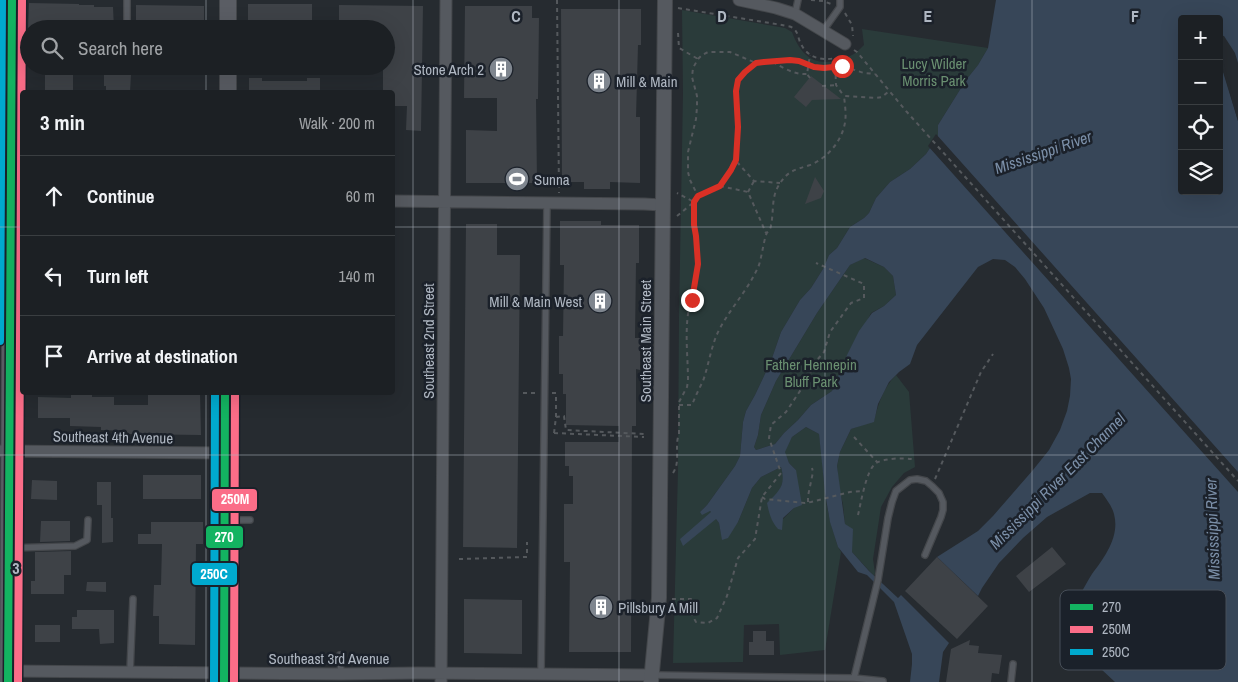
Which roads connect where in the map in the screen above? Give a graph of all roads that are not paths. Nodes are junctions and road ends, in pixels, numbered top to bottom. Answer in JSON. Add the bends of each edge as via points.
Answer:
{"nodes":[{"id":1,"x":12,"y":0,"type":"edge"},
{"id":2,"x":127,"y":0,"type":"edge"},
{"id":3,"x":228,"y":0,"type":"edge"},
{"id":4,"x":446,"y":0,"type":"edge"},
{"id":5,"x":665,"y":0,"type":"edge"},
{"id":6,"x":739,"y":0,"type":"edge"},
{"id":7,"x":798,"y":0,"type":"edge"},
{"id":8,"x":840,"y":3,"type":"edge"},
{"id":9,"x":796,"y":14,"type":"junction"},
{"id":10,"x":127,"y":20,"type":"edge"},
{"id":11,"x":228,"y":20,"type":"edge"},
{"id":12,"x":823,"y":31,"type":"junction"},
{"id":13,"x":845,"y":44,"type":"road end"},
{"id":14,"x":228,"y":75,"type":"edge"},
{"id":15,"x":6,"y":78,"type":"edge"},
{"id":16,"x":228,"y":90,"type":"edge"},
{"id":17,"x":11,"y":201,"type":"edge"},
{"id":18,"x":395,"y":201,"type":"edge"},
{"id":19,"x":444,"y":201,"type":"junction"},
{"id":20,"x":553,"y":203,"type":"junction"},
{"id":21,"x":662,"y":206,"type":"junction"},
{"id":22,"x":5,"y":277,"type":"edge"},
{"id":23,"x":225,"y":395,"type":"edge"},
{"id":24,"x":5,"y":451,"type":"edge"},
{"id":25,"x":225,"y":453,"type":"junction"},
{"id":26,"x":88,"y":520,"type":"dead end"},
{"id":27,"x":226,"y":520,"type":"junction"},
{"id":28,"x":250,"y":520,"type":"dead end"},
{"id":29,"x":9,"y":548,"type":"junction"},
{"id":30,"x":925,"y":555,"type":"dead end"},
{"id":31,"x":133,"y":599,"type":"dead end"},
{"id":32,"x":340,"y":656,"type":"dead end"},
{"id":33,"x":1013,"y":664,"type":"dead end"},
{"id":34,"x":130,"y":672,"type":"junction"},
{"id":35,"x":341,"y":674,"type":"junction"},
{"id":36,"x":541,"y":674,"type":"junction"},
{"id":37,"x":8,"y":677,"type":"edge"},
{"id":38,"x":177,"y":677,"type":"edge"},
{"id":39,"x":224,"y":677,"type":"edge"},
{"id":40,"x":441,"y":678,"type":"edge"},
{"id":41,"x":651,"y":678,"type":"edge"},
{"id":42,"x":854,"y":678,"type":"junction"},
{"id":43,"x":883,"y":682,"type":"edge"},
{"id":44,"x":1011,"y":682,"type":"edge"}],
"edges":[{"from":1,"to":15,"type":"main road"},
{"from":2,"to":10,"type":"lane"},
{"from":3,"to":11,"type":"main road"},
{"from":4,"to":19,"type":"street","name":"Southeast 2nd Street"},
{"from":5,"to":21,"type":"street","name":"Southeast Main Street"},
{"from":6,"to":9,"type":"street"},
{"from":7,"to":9,"type":"lane"},
{"from":8,"to":12,"type":"lane"},
{"from":9,"to":12,"type":"street"},
{"from":12,"to":13,"type":"street"},
{"from":14,"to":16,"type":"main road"},
{"from":15,"to":17,"type":"main road"},
{"from":17,"to":22,"type":"main road"},
{"from":18,"to":19,"type":"street"},
{"from":19,"to":20,"type":"street"},
{"from":19,"to":40,"type":"street","name":"Southeast 2nd Street"},
{"from":20,"to":21,"type":"street"},
{"from":20,"to":36,"type":"lane"},
{"from":21,"to":41,"type":"street","name":"Southeast Main Street","via":[[658,598]]},
{"from":22,"to":24,"type":"main road"},
{"from":23,"to":25,"type":"main road"},
{"from":24,"to":25,"type":"street","name":"Southeast 4th Avenue"},
{"from":24,"to":29,"type":"main road"},
{"from":25,"to":27,"type":"main road"},
{"from":26,"to":29,"type":"lane","via":[[87,540],[75,546]]},
{"from":27,"to":28,"type":"lane"},
{"from":27,"to":39,"type":"main road"},
{"from":29,"to":37,"type":"main road"},
{"from":30,"to":42,"type":"lane","via":[[941,517],[943,502],[939,493],[926,481],[910,480],[896,491],[888,518],[877,582]]},
{"from":31,"to":34,"type":"lane"},
{"from":32,"to":35,"type":"lane"},
{"from":33,"to":44,"type":"lane"},
{"from":34,"to":37,"type":"street","name":"Southeast 3rd Avenue"},
{"from":34,"to":38,"type":"street","name":"Southeast 3rd Avenue"},
{"from":35,"to":39,"type":"street","name":"Southeast 3rd Avenue"},
{"from":35,"to":40,"type":"street","name":"Southeast 3rd Avenue"},
{"from":36,"to":40,"type":"street","name":"Southeast 3rd Avenue"},
{"from":36,"to":41,"type":"street","name":"Southeast 3rd Avenue"},
{"from":38,"to":39,"type":"street","name":"Southeast 3rd Avenue"},
{"from":41,"to":42,"type":"lane"},
{"from":42,"to":43,"type":"lane"}]}
